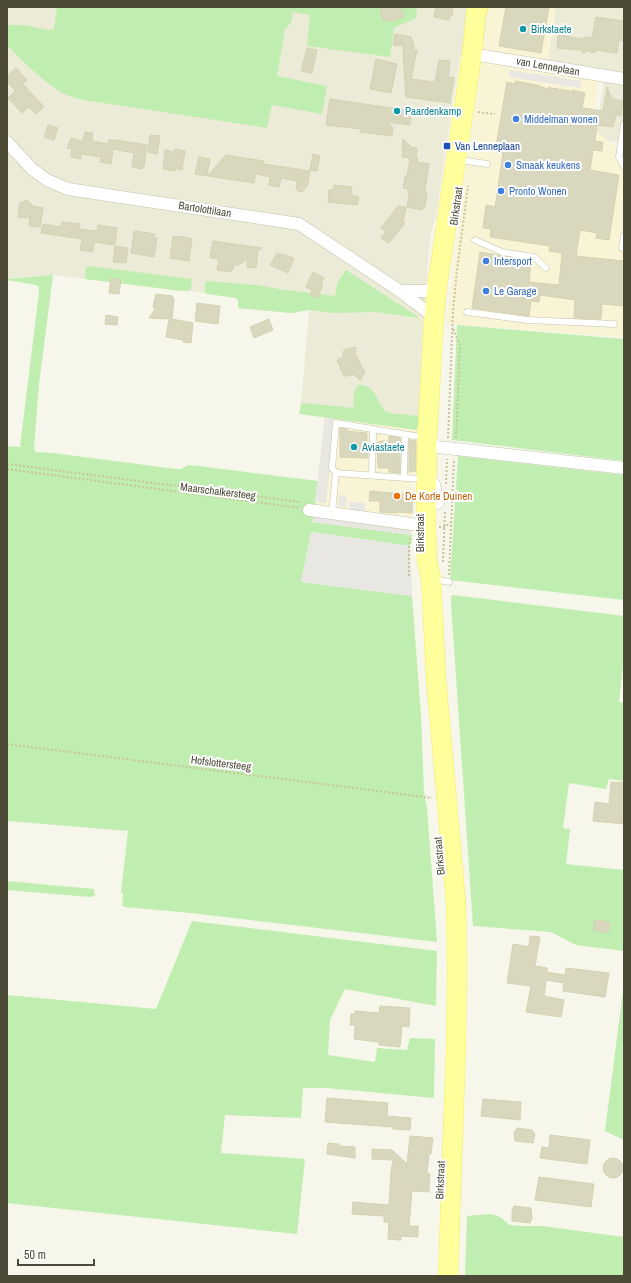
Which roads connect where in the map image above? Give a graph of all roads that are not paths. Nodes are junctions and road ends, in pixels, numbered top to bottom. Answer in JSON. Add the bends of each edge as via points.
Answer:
{"nodes":[{"id":1,"x":478,"y":7,"type":"edge"},
{"id":2,"x":485,"y":7,"type":"edge"},
{"id":3,"x":476,"y":54,"type":"junction"},
{"id":4,"x":624,"y":79,"type":"edge"},
{"id":5,"x":624,"y":124,"type":"edge"},
{"id":6,"x":7,"y":142,"type":"edge"},
{"id":7,"x":459,"y":160,"type":"junction"},
{"id":8,"x":487,"y":164,"type":"dead end"},
{"id":9,"x":624,"y":166,"type":"edge"},
{"id":10,"x":624,"y":235,"type":"edge"},
{"id":11,"x":475,"y":240,"type":"dead end"},
{"id":12,"x":622,"y":248,"type":"dead end"},
{"id":13,"x":546,"y":268,"type":"dead end"},
{"id":14,"x":437,"y":287,"type":"junction"},
{"id":15,"x":400,"y":291,"type":"junction"},
{"id":16,"x":467,"y":312,"type":"dead end"},
{"id":17,"x":434,"y":317,"type":"junction"},
{"id":18,"x":614,"y":324,"type":"dead end"},
{"id":19,"x":374,"y":430,"type":"junction"},
{"id":20,"x":405,"y":435,"type":"junction"},
{"id":21,"x":434,"y":443,"type":"junction"},
{"id":22,"x":624,"y":468,"type":"edge"},
{"id":23,"x":336,"y":473,"type":"junction"},
{"id":24,"x":372,"y":475,"type":"junction"},
{"id":25,"x":428,"y":475,"type":"junction"},
{"id":26,"x":404,"y":478,"type":"junction"},
{"id":27,"x":307,"y":509,"type":"road end"},
{"id":28,"x":332,"y":513,"type":"junction"},
{"id":29,"x":427,"y":526,"type":"junction"},
{"id":30,"x":437,"y":578,"type":"junction"},
{"id":31,"x":448,"y":1276,"type":"edge"}],
"edges":[{"from":1,"to":3,"type":"main road","name":"Birkstraat"},
{"from":2,"to":3,"type":"main road","name":"Birkstraat","via":[[486,15]]},
{"from":3,"to":4,"type":"street","name":"van Lenneplaan"},
{"from":3,"to":7,"type":"main road","name":"Birkstraat"},
{"from":5,"to":9,"type":"lane","via":[[619,157]]},
{"from":6,"to":15,"type":"street","name":"Bartolottilaan","via":[[32,169],[47,180],[68,189],[299,224]]},
{"from":7,"to":8,"type":"lane"},
{"from":7,"to":14,"type":"main road","name":"Birkstraat"},
{"from":7,"to":21,"type":"main road","name":"Birkstraat","via":[[443,310]]},
{"from":10,"to":12,"type":"lane"},
{"from":11,"to":13,"type":"lane","via":[[502,252],[534,257]]},
{"from":14,"to":15,"type":"street","via":[[425,291]]},
{"from":14,"to":17,"type":"main road","name":"Birkstraat"},
{"from":15,"to":17,"type":"street","name":"Bartolottilaan"},
{"from":16,"to":18,"type":"lane","via":[[528,320]]},
{"from":17,"to":21,"type":"main road","name":"Birkstraat"},
{"from":19,"to":20,"type":"lane"},
{"from":19,"to":23,"type":"lane","via":[[336,423],[332,468]]},
{"from":19,"to":24,"type":"lane"},
{"from":20,"to":21,"type":"lane"},
{"from":20,"to":26,"type":"lane"},
{"from":21,"to":22,"type":"street"},
{"from":21,"to":25,"type":"main road","name":"Birkstraat"},
{"from":23,"to":24,"type":"lane"},
{"from":23,"to":28,"type":"lane"},
{"from":24,"to":26,"type":"lane"},
{"from":25,"to":26,"type":"lane"},
{"from":25,"to":29,"type":"main road","name":"Birkstraat"},
{"from":25,"to":30,"type":"main road","name":"Birkstraat","via":[[438,503],[434,560]]},
{"from":27,"to":28,"type":"street"},
{"from":28,"to":29,"type":"street"},
{"from":29,"to":30,"type":"main road","name":"Birkstraat","via":[[427,561]]},
{"from":30,"to":31,"type":"main road","name":"Birkstraat","via":[[436,678],[456,904],[458,972]]}]}
